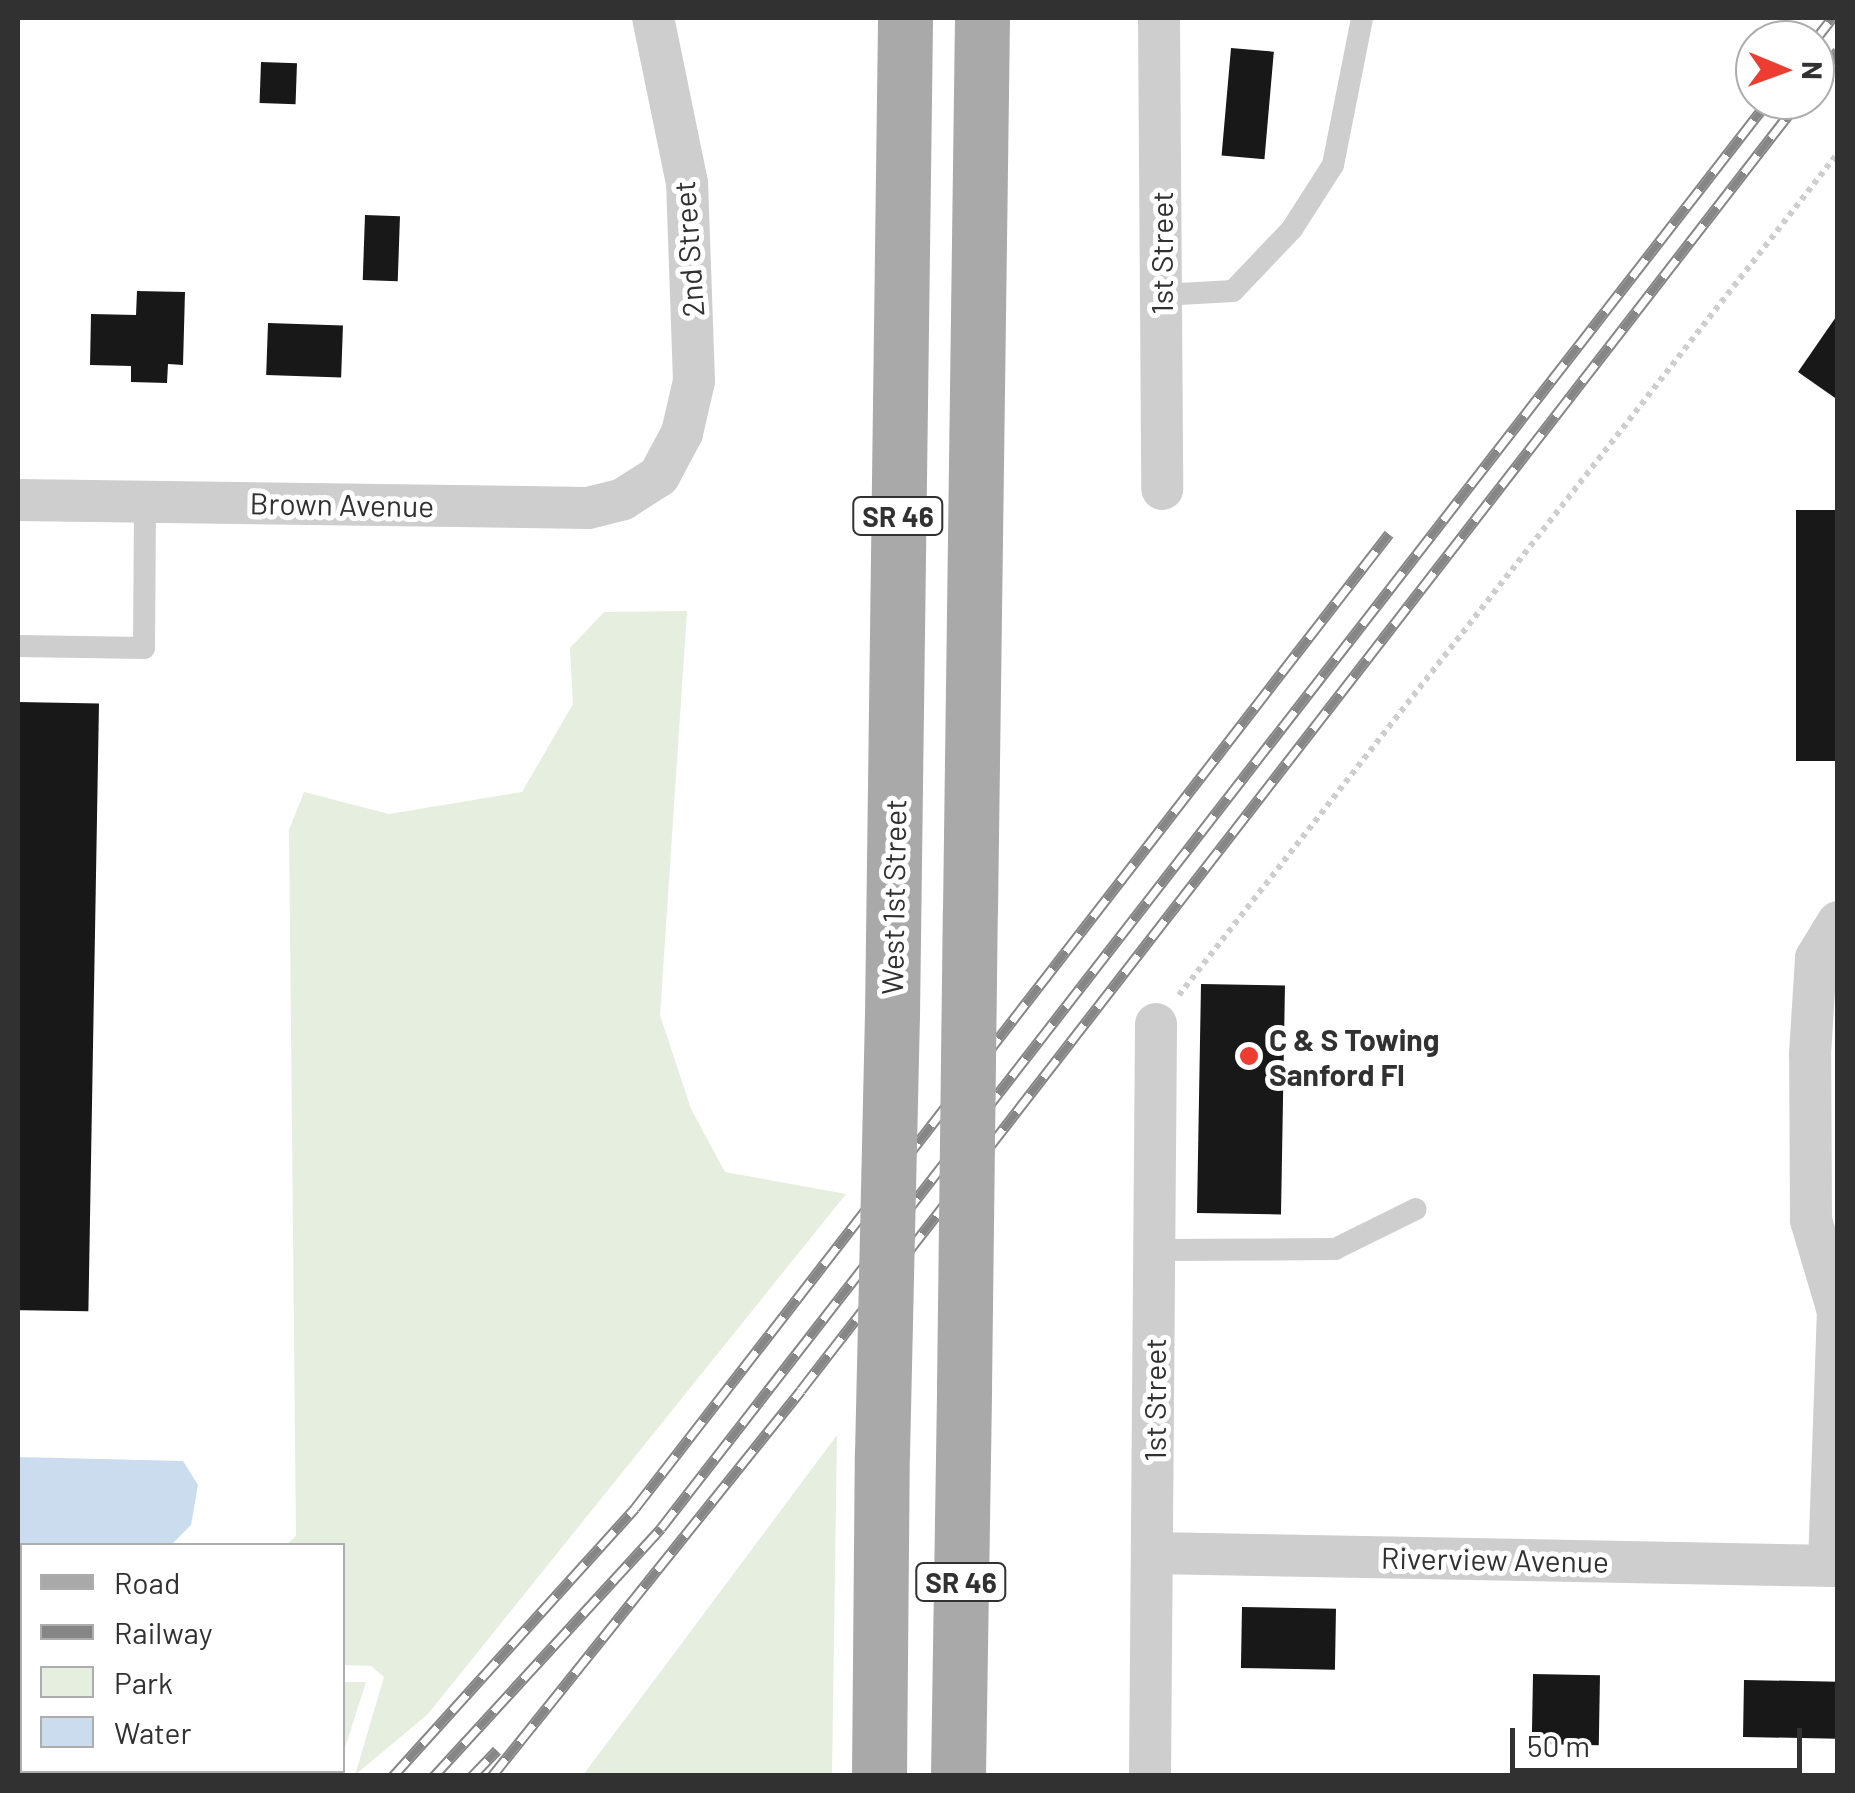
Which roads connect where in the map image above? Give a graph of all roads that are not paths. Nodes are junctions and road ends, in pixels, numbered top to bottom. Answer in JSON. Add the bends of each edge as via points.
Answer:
{"nodes":[{"id":1,"x":653,"y":18,"type":"edge"},
{"id":2,"x":905,"y":18,"type":"edge"},
{"id":3,"x":982,"y":18,"type":"edge"},
{"id":4,"x":1159,"y":18,"type":"edge"},
{"id":5,"x":1362,"y":18,"type":"edge"},
{"id":6,"x":1161,"y":296,"type":"junction"},
{"id":7,"x":659,"y":476,"type":"joint"},
{"id":8,"x":1162,"y":489,"type":"dead end"},
{"id":9,"x":18,"y":500,"type":"edge"},
{"id":10,"x":145,"y":502,"type":"junction"},
{"id":11,"x":18,"y":646,"type":"edge"},
{"id":12,"x":1838,"y":922,"type":"edge"},
{"id":13,"x":1156,"y":1024,"type":"road end"},
{"id":14,"x":1824,"y":1054,"type":"edge"},
{"id":15,"x":1416,"y":1209,"type":"dead end"},
{"id":16,"x":1155,"y":1250,"type":"junction"},
{"id":17,"x":1837,"y":1307,"type":"edge"},
{"id":18,"x":1153,"y":1553,"type":"junction"},
{"id":19,"x":1833,"y":1566,"type":"edge"},
{"id":20,"x":879,"y":1776,"type":"edge"},
{"id":21,"x":958,"y":1776,"type":"edge"},
{"id":22,"x":1150,"y":1776,"type":"edge"}],
"edges":[{"from":1,"to":7,"type":"street","name":"2nd Street","via":[[686,183],[694,382],[682,432]]},
{"from":2,"to":20,"type":"main road","name":"West 1st Street","number":"SR 46","bridge":true},
{"from":3,"to":21,"type":"main road","number":"SR 46","bridge":true},
{"from":4,"to":6,"type":"street","name":"1st Street"},
{"from":5,"to":6,"type":"lane","via":[[1334,165],[1292,229],[1233,291]]},
{"from":6,"to":8,"type":"street","name":"1st Street"},
{"from":7,"to":10,"type":"street","name":"Brown Avenue","via":[[624,499],[588,508]]},
{"from":9,"to":10,"type":"street","name":"Brown Avenue"},
{"from":10,"to":11,"type":"lane","via":[[144,648]]},
{"from":12,"to":14,"type":"street","via":[[1816,958]]},
{"from":13,"to":16,"type":"street","name":"1st Street"},
{"from":14,"to":17,"type":"street","via":[[1811,1220]]},
{"from":15,"to":16,"type":"lane","via":[[1335,1249]]},
{"from":16,"to":18,"type":"street","name":"1st Street"},
{"from":17,"to":19,"type":"street"},
{"from":18,"to":19,"type":"street","name":"Riverview Avenue"},
{"from":18,"to":22,"type":"street","name":"1st Street"}]}
